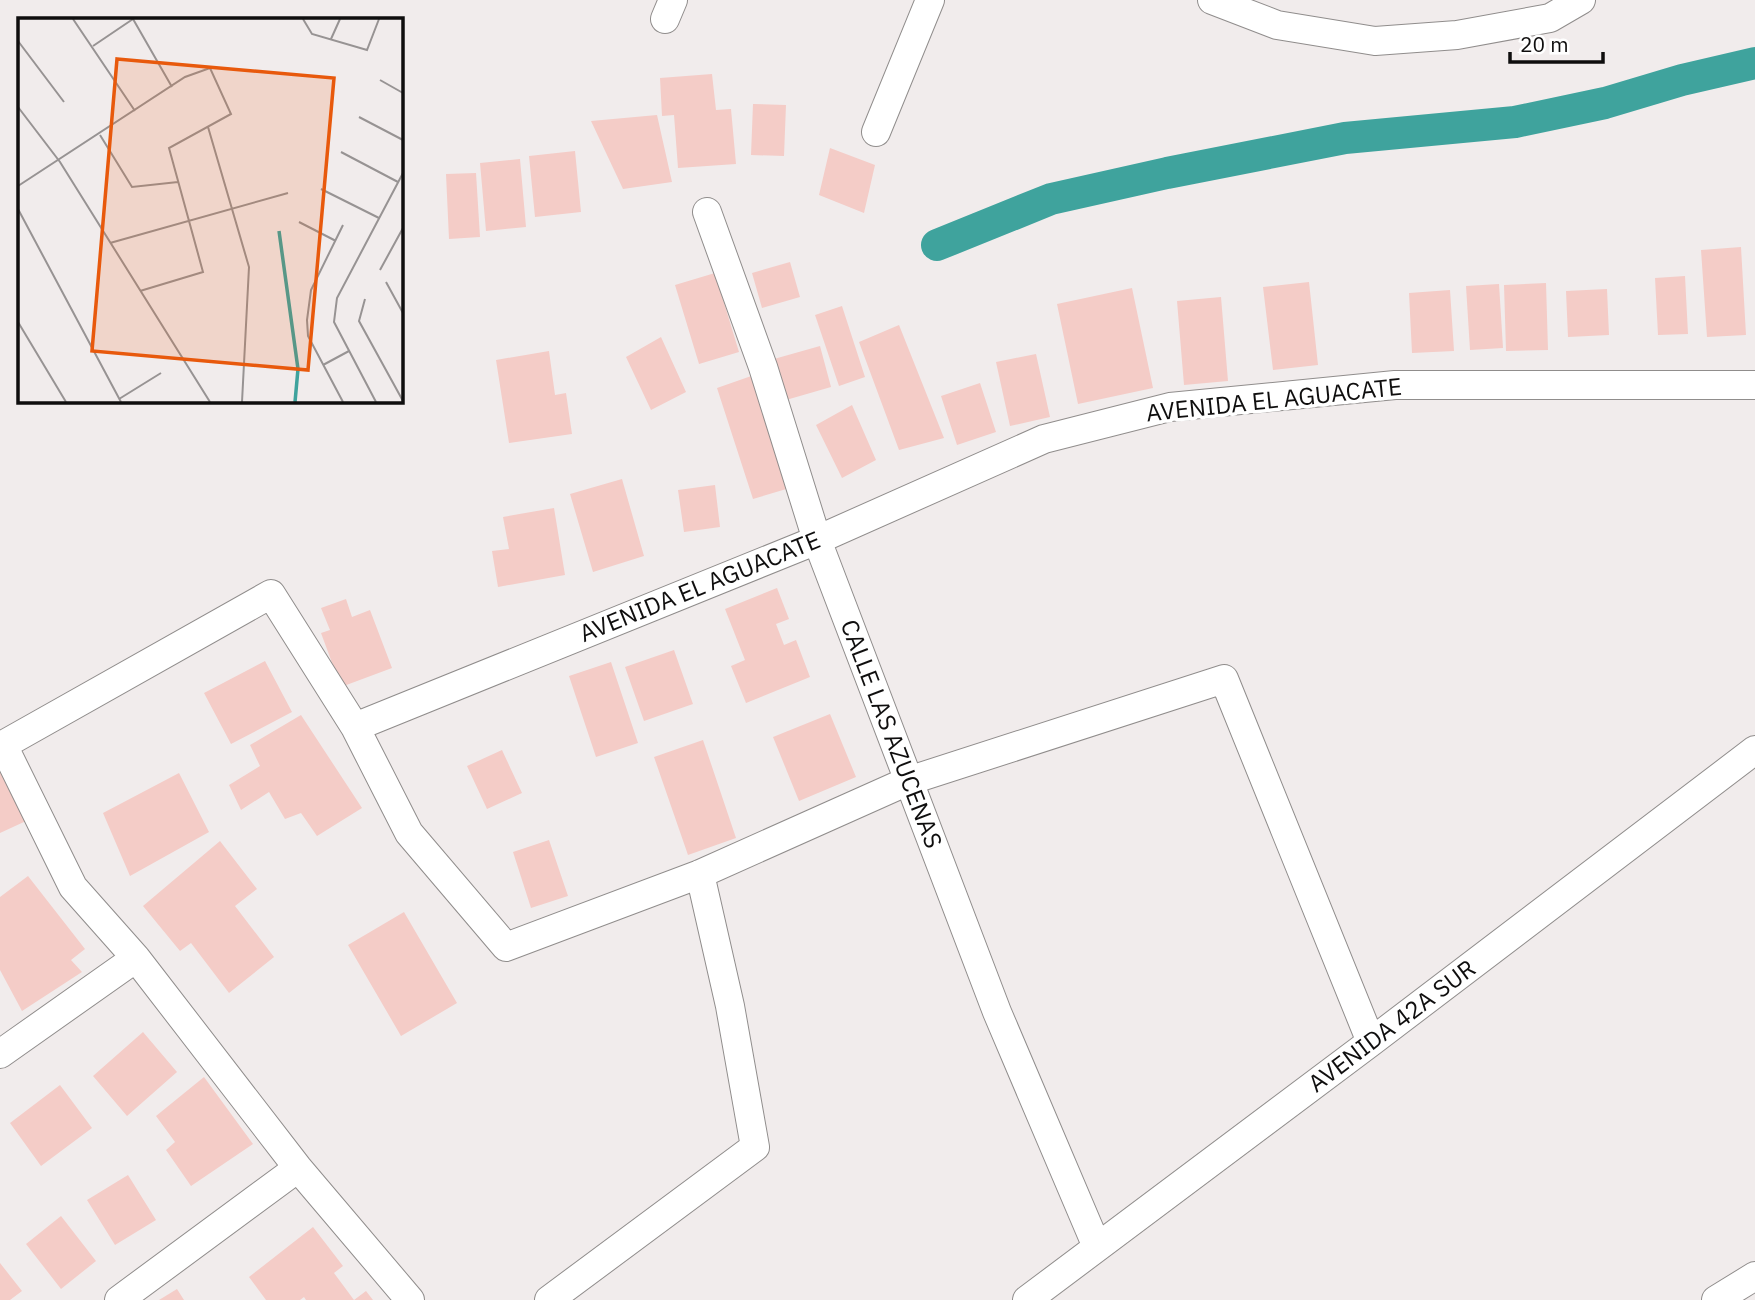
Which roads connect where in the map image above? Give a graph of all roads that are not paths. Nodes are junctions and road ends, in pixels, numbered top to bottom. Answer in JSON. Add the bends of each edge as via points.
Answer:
{"nodes":[{"id":1,"x":930,"y":0,"type":"edge"},
{"id":2,"x":1212,"y":0,"type":"edge"},
{"id":3,"x":1581,"y":0,"type":"edge"},
{"id":4,"x":876,"y":132,"type":"dead end"},
{"id":5,"x":707,"y":212,"type":"dead end"},
{"id":6,"x":1755,"y":385,"type":"edge"},
{"id":7,"x":817,"y":540,"type":"junction"},
{"id":8,"x":355,"y":727,"type":"junction"},
{"id":9,"x":1755,"y":750,"type":"edge"},
{"id":10,"x":908,"y":781,"type":"junction"},
{"id":11,"x":700,"y":874,"type":"junction"},
{"id":12,"x":136,"y":958,"type":"junction"},
{"id":13,"x":1371,"y":1042,"type":"junction"},
{"id":14,"x":0,"y":1054,"type":"edge"},
{"id":15,"x":298,"y":1168,"type":"junction"},
{"id":16,"x":1097,"y":1247,"type":"junction"},
{"id":17,"x":1755,"y":1276,"type":"edge"},
{"id":18,"x":119,"y":1300,"type":"edge"},
{"id":19,"x":410,"y":1300,"type":"edge"},
{"id":20,"x":549,"y":1300,"type":"edge"},
{"id":21,"x":1027,"y":1300,"type":"edge"},
{"id":22,"x":1716,"y":1300,"type":"edge"}],
"edges":[{"from":1,"to":4,"type":"street"},
{"from":2,"to":3,"type":"street","via":[[1277,25],[1375,41],[1457,35],[1550,18]]},
{"from":5,"to":7,"type":"street","name":"CALLE LAS AZUCENAS","via":[[763,367]]},
{"from":6,"to":7,"type":"street","name":"AVENIDA EL AGUACATE","via":[[1395,385],[1170,407],[1044,439]]},
{"from":7,"to":8,"type":"street","name":"AVENIDA EL AGUACATE"},
{"from":7,"to":10,"type":"street","name":"CALLE LAS AZUCENAS"},
{"from":8,"to":11,"type":"street","via":[[409,833],[506,947]]},
{"from":8,"to":12,"type":"street","via":[[271,594],[3,744],[73,887]]},
{"from":9,"to":13,"type":"street","name":"AVENIDA 42A SUR"},
{"from":10,"to":11,"type":"street"},
{"from":10,"to":13,"type":"street","via":[[1224,679]]},
{"from":10,"to":16,"type":"street","name":"CALLE LAS AZUCENAS","via":[[997,1012]]},
{"from":11,"to":20,"type":"street","via":[[755,1147]]},
{"from":12,"to":14,"type":"street"},
{"from":12,"to":15,"type":"street"},
{"from":13,"to":16,"type":"street","name":"AVENIDA 42A SUR"},
{"from":15,"to":18,"type":"street"},
{"from":15,"to":19,"type":"street"},
{"from":16,"to":21,"type":"street","name":"AVENIDA 42A SUR"},
{"from":17,"to":22,"type":"street"}]}
